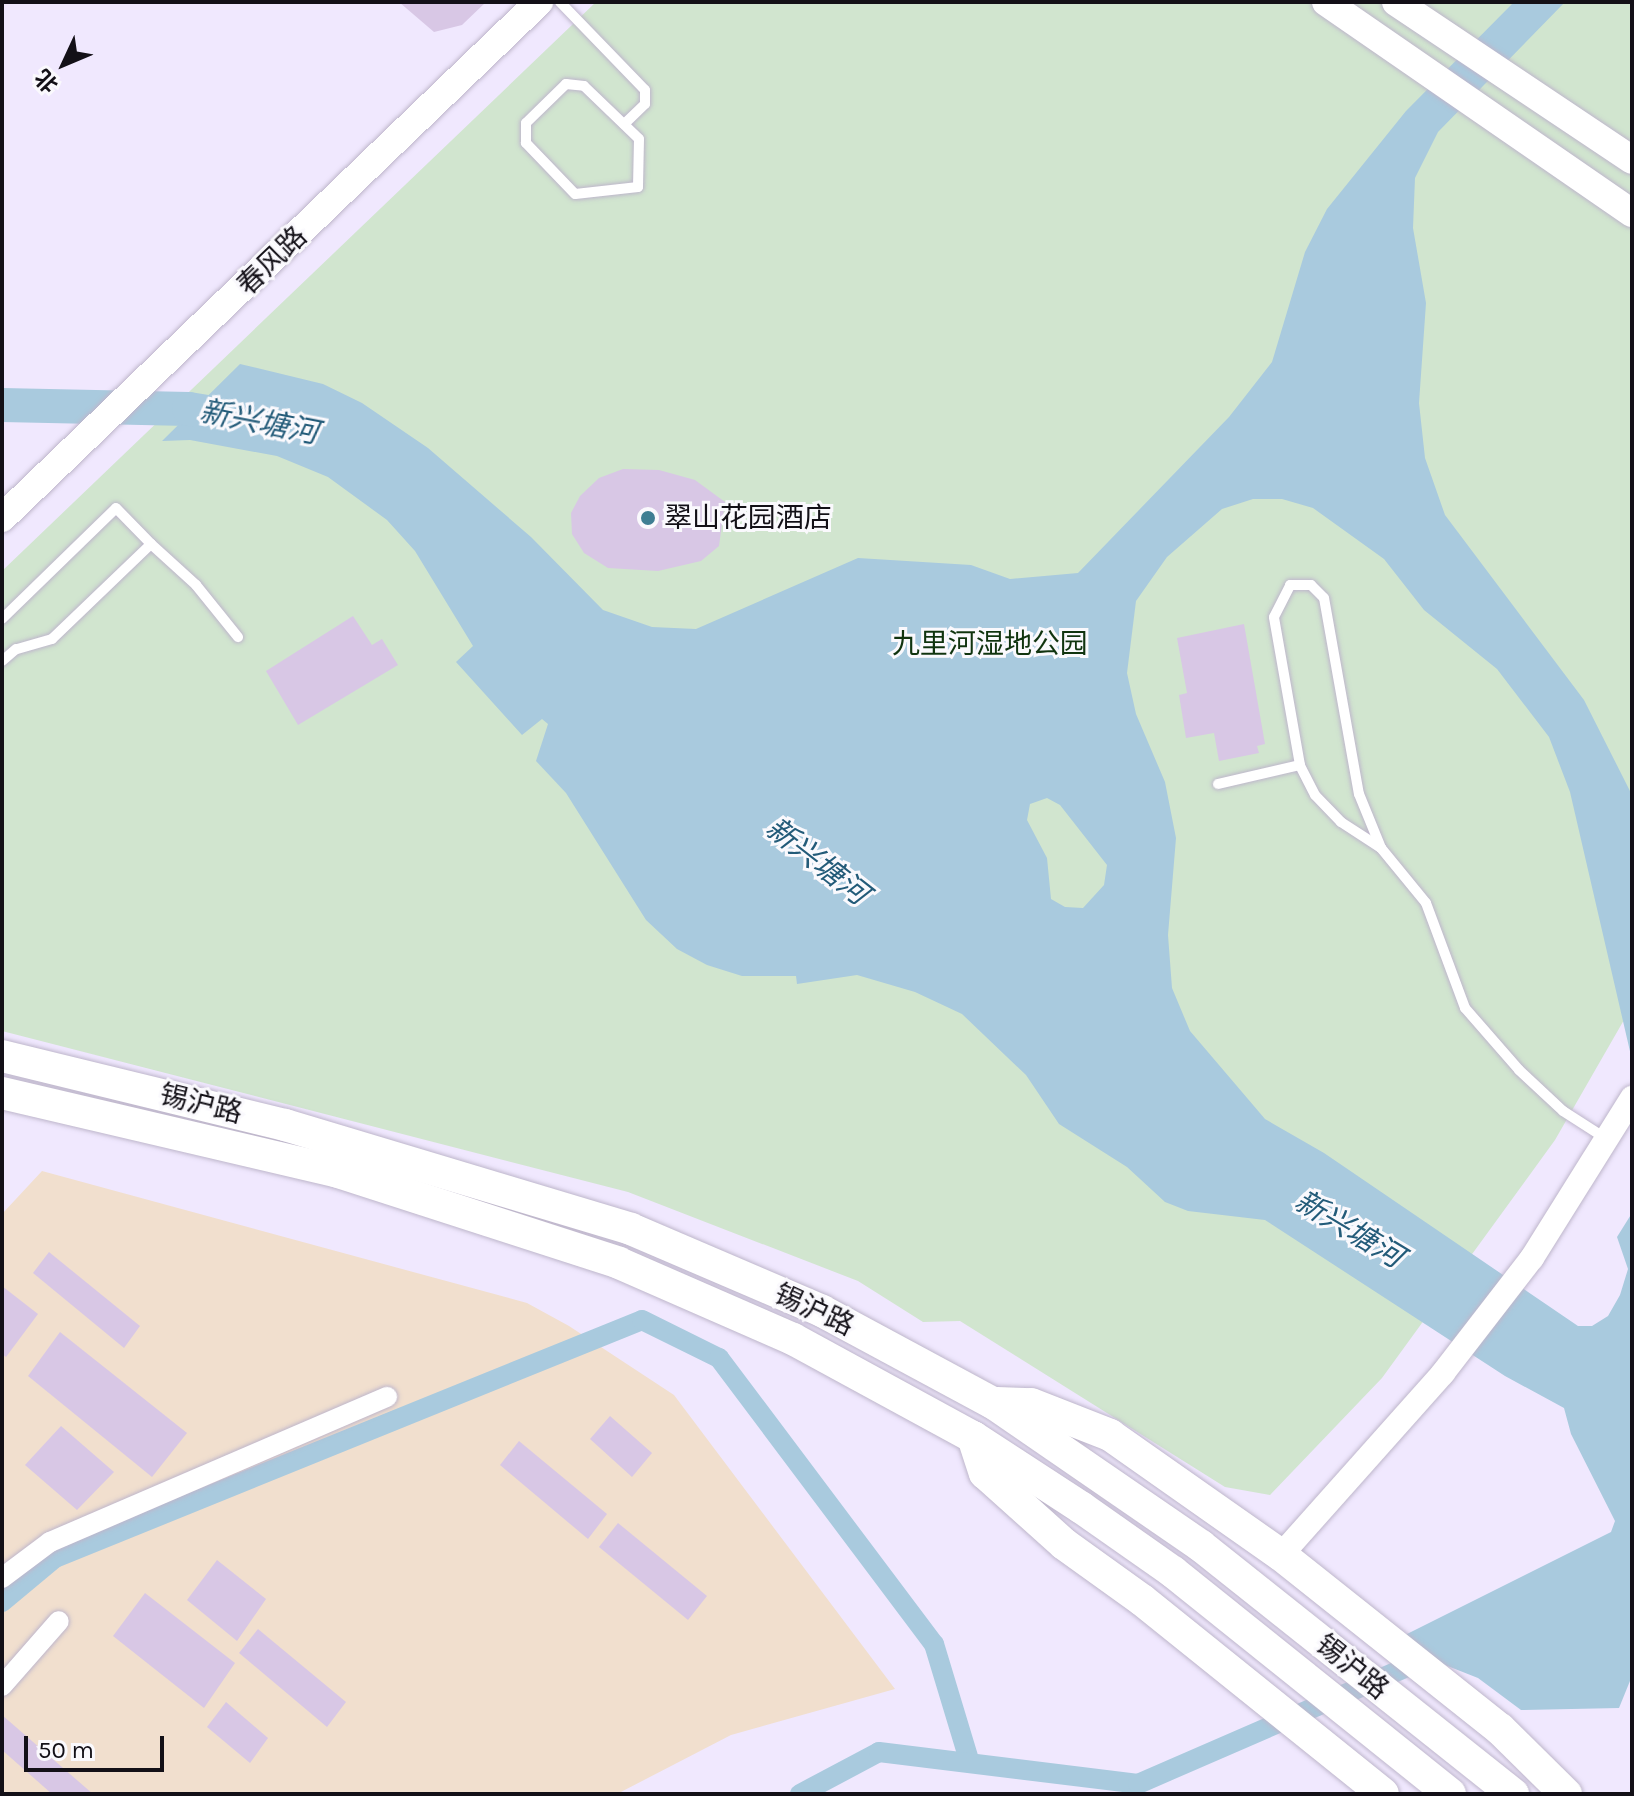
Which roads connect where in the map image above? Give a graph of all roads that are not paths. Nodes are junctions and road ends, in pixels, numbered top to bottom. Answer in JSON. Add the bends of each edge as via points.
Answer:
{"nodes":[{"id":1,"x":539,"y":2,"type":"edge"},
{"id":2,"x":560,"y":2,"type":"edge"},
{"id":3,"x":1326,"y":2,"type":"edge"},
{"id":4,"x":1396,"y":2,"type":"edge"},
{"id":5,"x":624,"y":124,"type":"junction"},
{"id":6,"x":1632,"y":160,"type":"edge"},
{"id":7,"x":1632,"y":213,"type":"edge"},
{"id":8,"x":2,"y":518,"type":"edge"},
{"id":9,"x":151,"y":544,"type":"junction"},
{"id":10,"x":2,"y":619,"type":"edge"},
{"id":11,"x":238,"y":637,"type":"dead end"},
{"id":12,"x":2,"y":661,"type":"edge"},
{"id":13,"x":1300,"y":765,"type":"junction"},
{"id":14,"x":1218,"y":784,"type":"dead end"},
{"id":15,"x":1381,"y":848,"type":"junction"},
{"id":16,"x":2,"y":1056,"type":"edge"},
{"id":17,"x":2,"y":1093,"type":"edge"},
{"id":18,"x":1632,"y":1098,"type":"edge"},
{"id":19,"x":1608,"y":1140,"type":"junction"},
{"id":20,"x":387,"y":1397,"type":"dead end"},
{"id":21,"x":993,"y":1403,"type":"junction"},
{"id":22,"x":973,"y":1437,"type":"junction"},
{"id":23,"x":1281,"y":1555,"type":"junction"},
{"id":24,"x":2,"y":1578,"type":"edge"},
{"id":25,"x":59,"y":1621,"type":"dead end"},
{"id":26,"x":2,"y":1686,"type":"edge"},
{"id":27,"x":1380,"y":1792,"type":"edge"},
{"id":28,"x":1450,"y":1794,"type":"edge"},
{"id":29,"x":1513,"y":1794,"type":"edge"},
{"id":30,"x":1566,"y":1794,"type":"edge"}],
"edges":[{"from":1,"to":8,"type":"main road","name":"春风路"},
{"from":2,"to":5,"type":"lane","via":[[645,90],[645,104]]},
{"from":3,"to":7,"type":"main road","via":[[1490,110]]},
{"from":4,"to":6,"type":"main road"},
{"from":5,"to":5,"type":"lane","via":[[584,86],[566,84],[526,123],[526,143],[575,194],[638,187],[639,139]]},
{"from":9,"to":10,"type":"lane","via":[[116,508]]},
{"from":9,"to":11,"type":"lane","via":[[196,585]]},
{"from":9,"to":12,"type":"lane","via":[[52,639],[16,649]]},
{"from":13,"to":14,"type":"lane"},
{"from":13,"to":15,"type":"lane","via":[[1315,795],[1341,822]]},
{"from":13,"to":15,"type":"lane","via":[[1274,617],[1290,585],[1311,585],[1324,598],[1359,794]]},
{"from":15,"to":19,"type":"lane","via":[[1426,903],[1465,1008],[1530,1081]]},
{"from":16,"to":21,"type":"main road","name":"锡沪路","via":[[285,1125],[631,1229],[822,1311]]},
{"from":17,"to":22,"type":"main road","name":"锡沪路","via":[[338,1172],[619,1263],[793,1339]]},
{"from":18,"to":19,"type":"street"},
{"from":19,"to":23,"type":"street","via":[[1532,1258],[1443,1373]]},
{"from":20,"to":24,"type":"street","via":[[50,1542]]},
{"from":21,"to":23,"type":"main road","via":[[1031,1404],[1110,1435]]},
{"from":21,"to":29,"type":"main road","name":"锡沪路","via":[[1201,1546]]},
{"from":22,"to":27,"type":"main road","via":[[985,1473],[1064,1544],[1263,1694]]},
{"from":22,"to":28,"type":"main road","name":"锡沪路","via":[[1173,1572]]},
{"from":23,"to":30,"type":"main road","via":[[1500,1729]]},
{"from":25,"to":26,"type":"street"}]}
